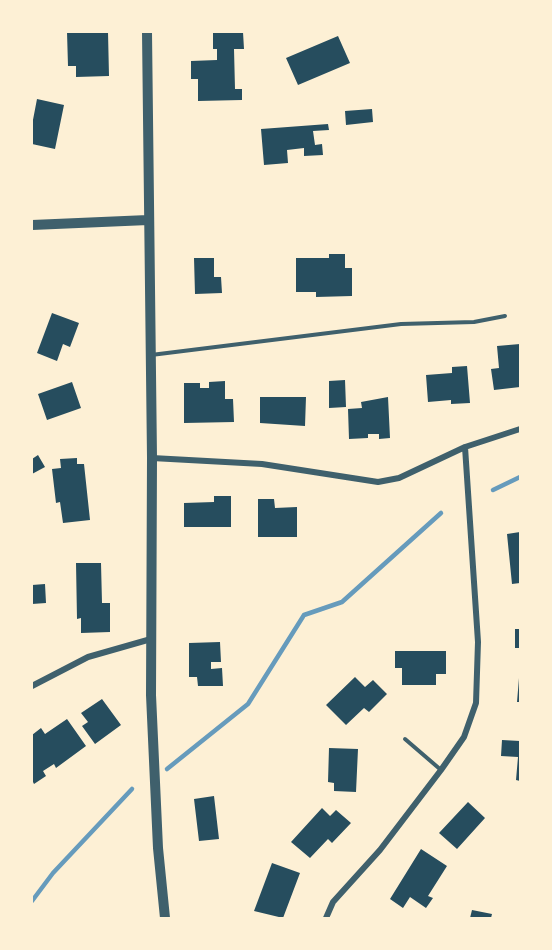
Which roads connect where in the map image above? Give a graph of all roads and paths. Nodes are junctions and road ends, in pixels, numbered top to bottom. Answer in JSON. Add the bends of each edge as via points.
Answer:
{"nodes":[{"id":1,"x":147,"y":32,"type":"edge"},
{"id":2,"x":148,"y":220,"type":"junction"},
{"id":3,"x":32,"y":225,"type":"edge"},
{"id":4,"x":505,"y":316,"type":"dead end"},
{"id":5,"x":150,"y":355,"type":"junction"},
{"id":6,"x":520,"y":429,"type":"edge"},
{"id":7,"x":465,"y":447,"type":"junction"},
{"id":8,"x":152,"y":458,"type":"junction"},
{"id":9,"x":151,"y":639,"type":"junction"},
{"id":10,"x":32,"y":686,"type":"edge"},
{"id":11,"x":405,"y":739,"type":"dead end"},
{"id":12,"x":441,"y":770,"type":"junction"},
{"id":13,"x":165,"y":918,"type":"edge"},
{"id":14,"x":326,"y":918,"type":"edge"}],
"edges":[{"from":1,"to":2,"type":"street"},
{"from":2,"to":3,"type":"street"},
{"from":2,"to":5,"type":"street"},
{"from":4,"to":5,"type":"lane"},
{"from":5,"to":8,"type":"street"},
{"from":6,"to":7,"type":"street"},
{"from":7,"to":8,"type":"street","via":[[399,478],[378,482],[262,464]]},
{"from":7,"to":12,"type":"street","via":[[478,642],[476,704],[464,737]]},
{"from":8,"to":9,"type":"street"},
{"from":9,"to":10,"type":"street","via":[[88,657]]},
{"from":9,"to":13,"type":"street","via":[[155,802]]},
{"from":11,"to":12,"type":"lane"},
{"from":12,"to":14,"type":"street","via":[[380,850],[333,902]]}]}
